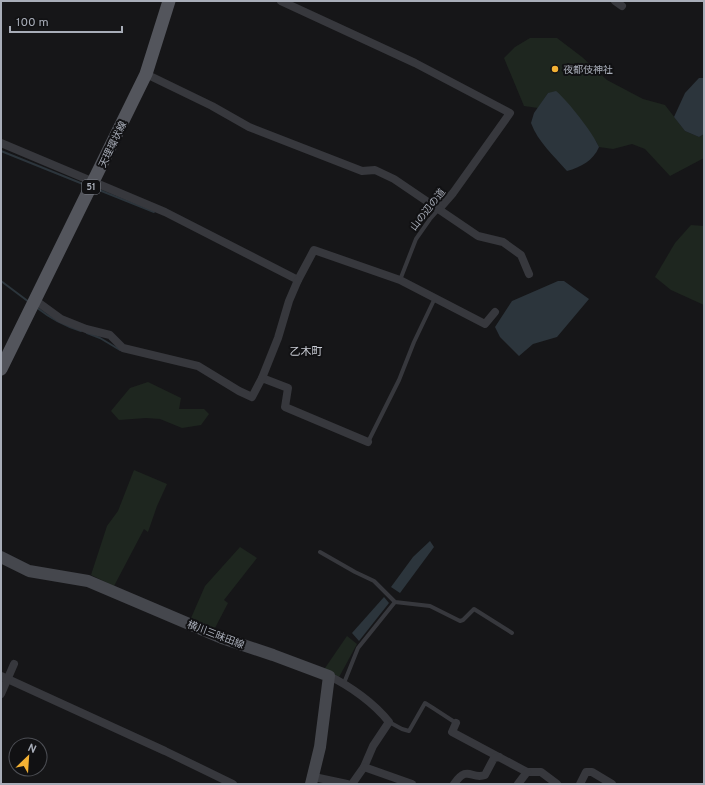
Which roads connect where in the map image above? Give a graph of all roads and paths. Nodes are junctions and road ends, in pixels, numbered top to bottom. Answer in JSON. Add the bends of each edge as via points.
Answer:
{"nodes":[{"id":1,"x":169,"y":1,"type":"edge"},
{"id":2,"x":281,"y":1,"type":"edge"},
{"id":3,"x":146,"y":74,"type":"junction"},
{"id":4,"x":1,"y":143,"type":"edge"},
{"id":5,"x":93,"y":182,"type":"junction"},
{"id":6,"x":439,"y":209,"type":"junction"},
{"id":7,"x":529,"y":274,"type":"dead end"},
{"id":8,"x":298,"y":280,"type":"junction"},
{"id":9,"x":400,"y":280,"type":"junction"},
{"id":10,"x":434,"y":298,"type":"junction"},
{"id":11,"x":35,"y":300,"type":"junction"},
{"id":12,"x":496,"y":312,"type":"dead end"},
{"id":13,"x":1,"y":369,"type":"edge"},
{"id":14,"x":262,"y":378,"type":"junction"},
{"id":15,"x":368,"y":442,"type":"joint"},
{"id":16,"x":320,"y":552,"type":"dead end"},
{"id":17,"x":1,"y":557,"type":"edge"},
{"id":18,"x":395,"y":602,"type":"junction"},
{"id":19,"x":512,"y":633,"type":"dead end"},
{"id":20,"x":14,"y":664,"type":"dead end"},
{"id":21,"x":329,"y":676,"type":"junction"},
{"id":22,"x":4,"y":678,"type":"edge"},
{"id":23,"x":344,"y":683,"type":"junction"},
{"id":24,"x":1,"y":694,"type":"edge"},
{"id":25,"x":388,"y":722,"type":"junction"},
{"id":26,"x":456,"y":723,"type":"joint"},
{"id":27,"x":499,"y":757,"type":"junction"},
{"id":28,"x":364,"y":767,"type":"junction"},
{"id":29,"x":527,"y":772,"type":"junction"},
{"id":30,"x":313,"y":780,"type":"edge"},
{"id":31,"x":224,"y":782,"type":"edge"},
{"id":32,"x":233,"y":784,"type":"edge"},
{"id":33,"x":347,"y":784,"type":"edge"},
{"id":34,"x":352,"y":784,"type":"edge"},
{"id":35,"x":412,"y":784,"type":"edge"},
{"id":36,"x":454,"y":784,"type":"edge"},
{"id":37,"x":518,"y":784,"type":"edge"},
{"id":38,"x":557,"y":784,"type":"edge"},
{"id":39,"x":580,"y":784,"type":"edge"},
{"id":40,"x":612,"y":784,"type":"edge"}],
"edges":[{"from":1,"to":3,"type":"main road","name":"天理環状線","number":"51"},
{"from":2,"to":6,"type":"street","name":"山の辺の道","via":[[415,64],[510,113]]},
{"from":3,"to":5,"type":"main road","name":"天理環状線","number":"51"},
{"from":3,"to":6,"type":"street","via":[[249,127],[362,171],[375,170],[394,179]]},
{"from":4,"to":5,"type":"street"},
{"from":5,"to":8,"type":"street","via":[[165,212]]},
{"from":5,"to":11,"type":"main road","name":"天理環状線","number":"51"},
{"from":6,"to":7,"type":"street","via":[[478,236],[503,242],[521,256]]},
{"from":6,"to":9,"type":"lane","name":"山の辺の道","via":[[416,239]]},
{"from":8,"to":9,"type":"street","via":[[314,250]]},
{"from":8,"to":14,"type":"street"},
{"from":9,"to":10,"type":"street"},
{"from":10,"to":12,"type":"street","via":[[485,324]]},
{"from":10,"to":15,"type":"lane","via":[[399,380]]},
{"from":11,"to":13,"type":"main road","name":"天理環状線","number":"51"},
{"from":11,"to":14,"type":"street","via":[[61,319],[110,336],[123,348],[198,366],[252,397]]},
{"from":14,"to":15,"type":"street","via":[[288,388],[285,407],[289,410]]},
{"from":16,"to":18,"type":"lane","via":[[374,581]]},
{"from":17,"to":21,"type":"main road","name":"横川三昧田線","via":[[29,571],[88,581],[222,638]]},
{"from":18,"to":19,"type":"lane","via":[[430,606],[460,621],[474,609]]},
{"from":18,"to":23,"type":"lane","via":[[358,648]]},
{"from":20,"to":22,"type":"street"},
{"from":21,"to":23,"type":"street"},
{"from":21,"to":30,"type":"main road"},
{"from":22,"to":24,"type":"street"},
{"from":22,"to":31,"type":"street","via":[[165,751]]},
{"from":23,"to":25,"type":"street","via":[[382,713]]},
{"from":25,"to":26,"type":"lane","via":[[409,731],[425,703]]},
{"from":25,"to":28,"type":"street"},
{"from":26,"to":27,"type":"street","via":[[452,732]]},
{"from":27,"to":29,"type":"street"},
{"from":27,"to":36,"type":"street","via":[[494,758],[485,775],[460,776]]},
{"from":28,"to":34,"type":"street"},
{"from":28,"to":35,"type":"street"},
{"from":29,"to":37,"type":"street"},
{"from":29,"to":38,"type":"street","via":[[541,772]]},
{"from":30,"to":33,"type":"street"},
{"from":31,"to":32,"type":"street"},
{"from":39,"to":40,"type":"street","via":[[586,772],[592,772]]}]}
